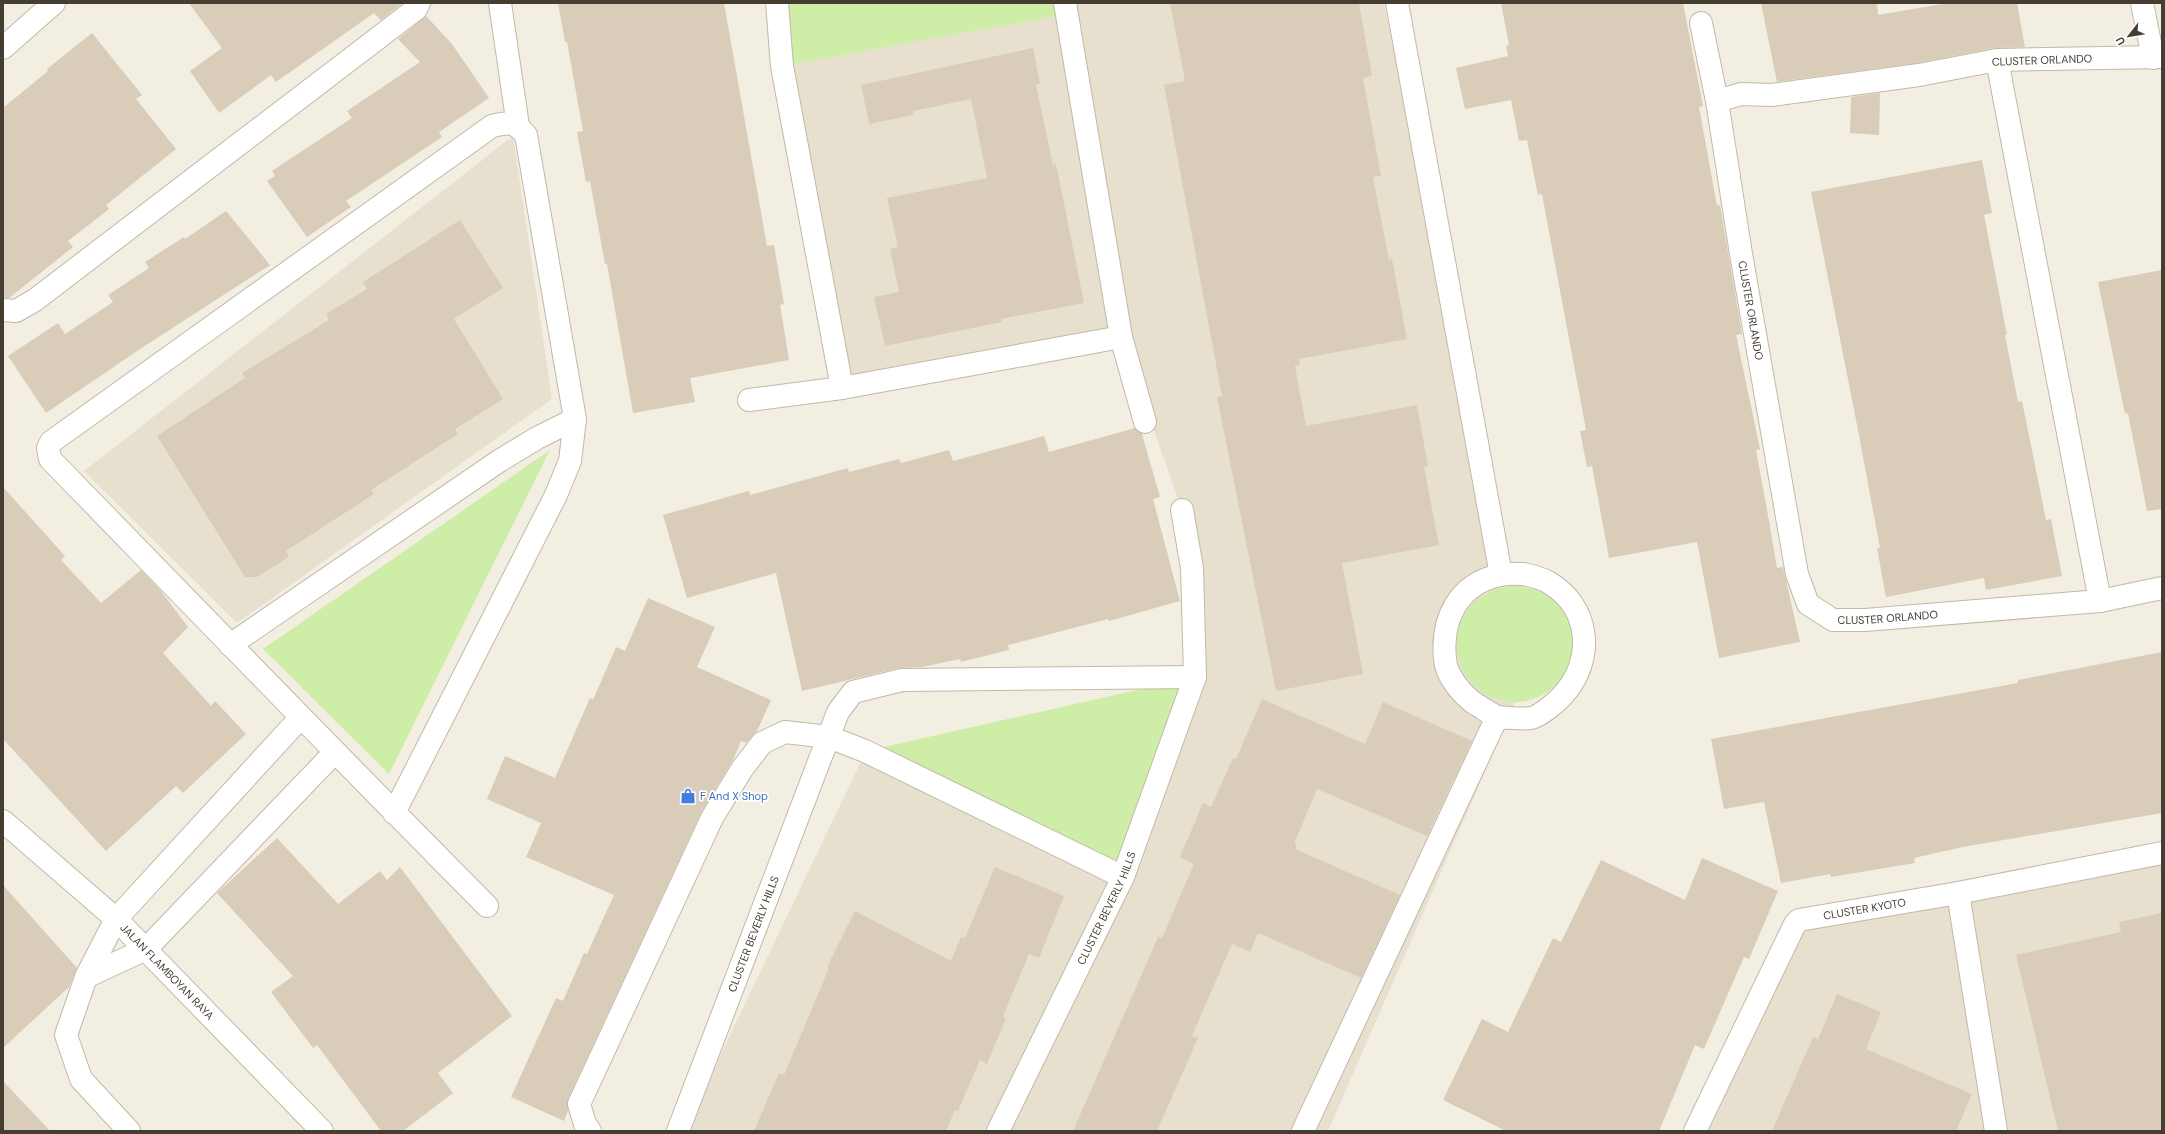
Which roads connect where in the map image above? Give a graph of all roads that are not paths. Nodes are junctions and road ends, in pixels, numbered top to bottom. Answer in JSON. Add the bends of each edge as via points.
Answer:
{"nodes":[{"id":1,"x":54,"y":3,"type":"edge"},
{"id":2,"x":419,"y":3,"type":"edge"},
{"id":3,"x":500,"y":3,"type":"edge"},
{"id":4,"x":777,"y":3,"type":"edge"},
{"id":5,"x":1065,"y":3,"type":"edge"},
{"id":6,"x":1398,"y":3,"type":"edge"},
{"id":7,"x":2142,"y":3,"type":"edge"},
{"id":8,"x":1701,"y":23,"type":"dead end"},
{"id":9,"x":3,"y":48,"type":"edge"},
{"id":10,"x":2157,"y":58,"type":"edge"},
{"id":11,"x":1997,"y":60,"type":"junction"},
{"id":12,"x":1717,"y":101,"type":"junction"},
{"id":13,"x":518,"y":126,"type":"junction"},
{"id":14,"x":3,"y":310,"type":"edge"},
{"id":15,"x":1121,"y":337,"type":"junction"},
{"id":16,"x":842,"y":388,"type":"junction"},
{"id":17,"x":749,"y":400,"type":"dead end"},
{"id":18,"x":575,"y":419,"type":"junction"},
{"id":19,"x":1145,"y":422,"type":"dead end"},
{"id":20,"x":1182,"y":510,"type":"dead end"},
{"id":21,"x":1501,"y":574,"type":"junction"},
{"id":22,"x":2162,"y":588,"type":"edge"},
{"id":23,"x":2100,"y":601,"type":"junction"},
{"id":24,"x":230,"y":645,"type":"junction"},
{"id":25,"x":1195,"y":677,"type":"junction"},
{"id":26,"x":301,"y":717,"type":"junction"},
{"id":27,"x":1497,"y":717,"type":"junction"},
{"id":28,"x":829,"y":737,"type":"junction"},
{"id":29,"x":335,"y":752,"type":"junction"},
{"id":30,"x":394,"y":812,"type":"junction"},
{"id":31,"x":3,"y":821,"type":"edge"},
{"id":32,"x":2162,"y":853,"type":"edge"},
{"id":33,"x":1123,"y":877,"type":"junction"},
{"id":34,"x":1958,"y":893,"type":"junction"},
{"id":35,"x":487,"y":906,"type":"dead end"},
{"id":36,"x":116,"y":919,"type":"junction"},
{"id":37,"x":146,"y":949,"type":"junction"},
{"id":38,"x":86,"y":977,"type":"junction"},
{"id":39,"x":129,"y":1131,"type":"edge"},
{"id":40,"x":322,"y":1131,"type":"edge"},
{"id":41,"x":590,"y":1131,"type":"edge"},
{"id":42,"x":678,"y":1131,"type":"edge"},
{"id":43,"x":998,"y":1131,"type":"edge"},
{"id":44,"x":1304,"y":1131,"type":"edge"},
{"id":45,"x":1695,"y":1131,"type":"edge"},
{"id":46,"x":1996,"y":1131,"type":"edge"}],
"edges":[{"from":1,"to":9,"type":"street"},
{"from":2,"to":14,"type":"street","via":[[410,14],[35,300],[16,311]]},
{"from":3,"to":13,"type":"street"},
{"from":4,"to":16,"type":"street","via":[[782,66]]},
{"from":5,"to":15,"type":"street"},
{"from":6,"to":21,"type":"street"},
{"from":7,"to":10,"type":"street"},
{"from":8,"to":12,"type":"street"},
{"from":10,"to":11,"type":"street","name":"CLUSTER ORLANDO"},
{"from":11,"to":12,"type":"street","name":"CLUSTER ORLANDO","via":[[1919,75],[1771,94],[1741,94]]},
{"from":11,"to":23,"type":"street"},
{"from":12,"to":23,"type":"street","name":"CLUSTER ORLANDO","via":[[1742,262],[1797,574],[1808,604],[1833,620],[1865,620]]},
{"from":13,"to":18,"type":"street","via":[[526,135]]},
{"from":13,"to":24,"type":"street","via":[[508,122],[492,126],[50,442],[50,459]]},
{"from":15,"to":16,"type":"street"},
{"from":15,"to":19,"type":"street"},
{"from":16,"to":17,"type":"street"},
{"from":18,"to":24,"type":"street","via":[[499,461]]},
{"from":18,"to":30,"type":"street","via":[[570,461],[556,495]]},
{"from":20,"to":25,"type":"street","via":[[1192,568]]},
{"from":21,"to":27,"type":"street","via":[[1479,582],[1461,597],[1448,616],[1443,639],[1445,662],[1455,683],[1470,701]]},
{"from":21,"to":27,"type":"street","via":[[1524,574],[1547,581],[1566,596],[1579,615],[1585,638],[1583,662],[1574,683],[1558,701],[1532,718]]},
{"from":22,"to":23,"type":"street","name":"CLUSTER ORLANDO"},
{"from":24,"to":26,"type":"street"},
{"from":25,"to":28,"type":"street","name":"CLUSTER BEVERLY HILLS","via":[[902,680],[853,692],[838,712]]},
{"from":25,"to":33,"type":"street","name":"CLUSTER BEVERLY HILLS"},
{"from":26,"to":29,"type":"street"},
{"from":26,"to":36,"type":"street"},
{"from":27,"to":44,"type":"street"},
{"from":28,"to":33,"type":"street","via":[[865,751]]},
{"from":28,"to":41,"type":"street","via":[[785,732],[762,743],[742,769],[712,818],[579,1104]]},
{"from":28,"to":42,"type":"street","name":"CLUSTER BEVERLY HILLS"},
{"from":29,"to":30,"type":"street"},
{"from":29,"to":37,"type":"street"},
{"from":30,"to":35,"type":"street"},
{"from":31,"to":36,"type":"street","name":"JALAN FLAMBOYAN RAYA"},
{"from":32,"to":34,"type":"street","name":"CLUSTER KYOTO"},
{"from":33,"to":43,"type":"street","name":"CLUSTER BEVERLY HILLS"},
{"from":34,"to":45,"type":"street","name":"CLUSTER KYOTO","via":[[1797,921]]},
{"from":34,"to":46,"type":"street"},
{"from":36,"to":37,"type":"street","name":"JALAN FLAMBOYAN RAYA"},
{"from":36,"to":38,"type":"street"},
{"from":37,"to":38,"type":"street"},
{"from":37,"to":40,"type":"street","name":"JALAN FLAMBOYAN RAYA"},
{"from":38,"to":39,"type":"street","via":[[66,1035],[81,1078]]}]}
